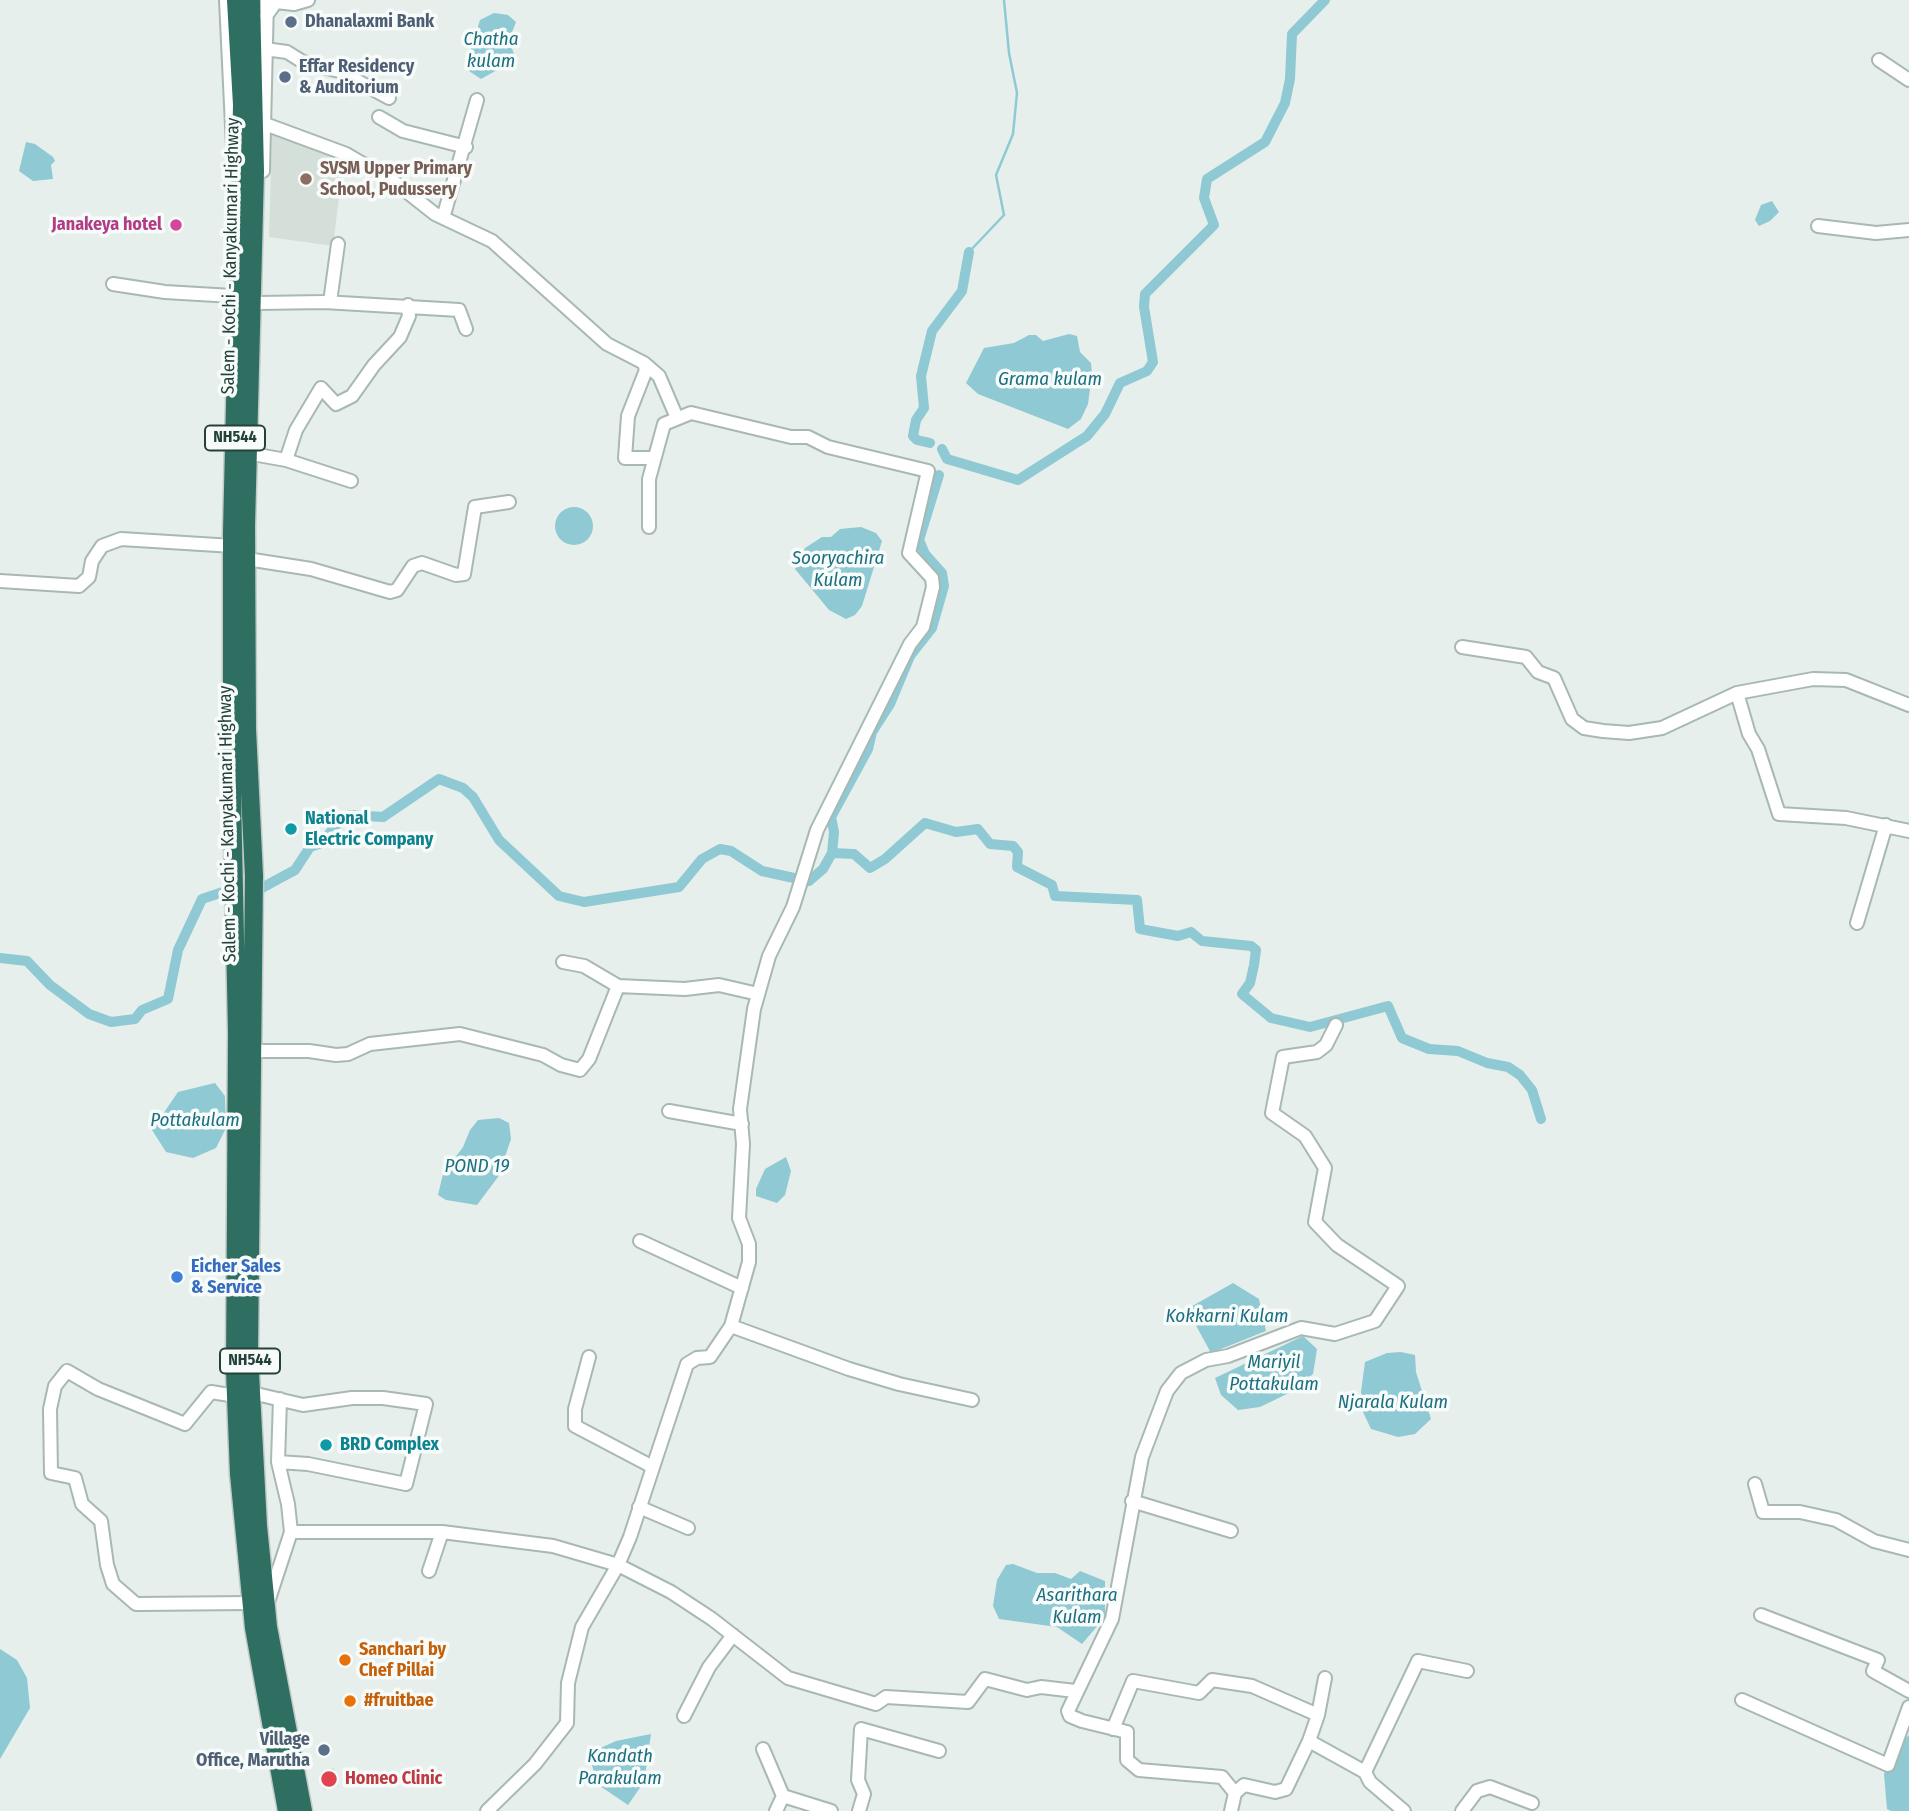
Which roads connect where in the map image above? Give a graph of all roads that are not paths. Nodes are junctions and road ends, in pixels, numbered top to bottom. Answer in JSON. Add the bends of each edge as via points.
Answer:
{"nodes":[{"id":1,"x":226,"y":0,"type":"edge"},
{"id":2,"x":236,"y":0,"type":"edge"},
{"id":3,"x":251,"y":0,"type":"edge"},
{"id":4,"x":267,"y":0,"type":"edge"},
{"id":5,"x":308,"y":0,"type":"edge"},
{"id":6,"x":266,"y":17,"type":"junction"},
{"id":7,"x":265,"y":49,"type":"junction"},
{"id":8,"x":1880,"y":60,"type":"dead end"},
{"id":9,"x":1909,"y":80,"type":"edge"},
{"id":10,"x":389,"y":98,"type":"dead end"},
{"id":11,"x":477,"y":100,"type":"dead end"},
{"id":12,"x":379,"y":117,"type":"dead end"},
{"id":13,"x":265,"y":124,"type":"junction"},
{"id":14,"x":466,"y":147,"type":"junction"},
{"id":15,"x":443,"y":218,"type":"junction"},
{"id":16,"x":1818,"y":226,"type":"dead end"},
{"id":17,"x":1909,"y":230,"type":"edge"},
{"id":18,"x":338,"y":244,"type":"dead end"},
{"id":19,"x":113,"y":284,"type":"dead end"},
{"id":20,"x":232,"y":296,"type":"junction"},
{"id":21,"x":330,"y":302,"type":"junction"},
{"id":22,"x":259,"y":303,"type":"junction"},
{"id":23,"x":408,"y":306,"type":"junction"},
{"id":24,"x":466,"y":330,"type":"dead end"},
{"id":25,"x":249,"y":345,"type":"junction"},
{"id":26,"x":644,"y":363,"type":"junction"},
{"id":27,"x":677,"y":418,"type":"junction"},
{"id":28,"x":247,"y":453,"type":"junction"},
{"id":29,"x":652,"y":458,"type":"junction"},
{"id":30,"x":286,"y":460,"type":"junction"},
{"id":31,"x":351,"y":481,"type":"dead end"},
{"id":32,"x":509,"y":502,"type":"dead end"},
{"id":33,"x":649,"y":527,"type":"dead end"},
{"id":34,"x":232,"y":539,"type":"junction"},
{"id":35,"x":247,"y":559,"type":"junction"},
{"id":36,"x":0,"y":581,"type":"edge"},
{"id":37,"x":1462,"y":647,"type":"dead end"},
{"id":38,"x":1737,"y":693,"type":"junction"},
{"id":39,"x":1909,"y":705,"type":"edge"},
{"id":40,"x":1886,"y":825,"type":"junction"},
{"id":41,"x":1909,"y":831,"type":"edge"},
{"id":42,"x":245,"y":908,"type":"junction"},
{"id":43,"x":1857,"y":923,"type":"dead end"},
{"id":44,"x":563,"y":962,"type":"dead end"},
{"id":45,"x":618,"y":986,"type":"junction"},
{"id":46,"x":758,"y":994,"type":"junction"},
{"id":47,"x":1336,"y":1025,"type":"dead end"},
{"id":48,"x":250,"y":1051,"type":"junction"},
{"id":49,"x":669,"y":1111,"type":"dead end"},
{"id":50,"x":741,"y":1124,"type":"junction"},
{"id":51,"x":640,"y":1241,"type":"dead end"},
{"id":52,"x":742,"y":1288,"type":"junction"},
{"id":53,"x":731,"y":1326,"type":"junction"},
{"id":54,"x":589,"y":1357,"type":"dead end"},
{"id":55,"x":244,"y":1395,"type":"junction"},
{"id":56,"x":280,"y":1399,"type":"junction"},
{"id":57,"x":972,"y":1400,"type":"dead end"},
{"id":58,"x":278,"y":1462,"type":"junction"},
{"id":59,"x":651,"y":1466,"type":"junction"},
{"id":60,"x":1755,"y":1484,"type":"dead end"},
{"id":61,"x":1132,"y":1501,"type":"junction"},
{"id":62,"x":639,"y":1507,"type":"junction"},
{"id":63,"x":688,"y":1528,"type":"dead end"},
{"id":64,"x":1231,"y":1531,"type":"dead end"},
{"id":65,"x":291,"y":1532,"type":"junction"},
{"id":66,"x":442,"y":1532,"type":"junction"},
{"id":67,"x":1909,"y":1550,"type":"edge"},
{"id":68,"x":618,"y":1566,"type":"junction"},
{"id":69,"x":429,"y":1571,"type":"dead end"},
{"id":70,"x":259,"y":1604,"type":"junction"},
{"id":71,"x":1761,"y":1615,"type":"dead end"},
{"id":72,"x":261,"y":1627,"type":"junction"},
{"id":73,"x":733,"y":1635,"type":"junction"},
{"id":74,"x":1467,"y":1671,"type":"dead end"},
{"id":75,"x":1325,"y":1678,"type":"dead end"},
{"id":76,"x":1075,"y":1691,"type":"junction"},
{"id":77,"x":1909,"y":1691,"type":"edge"},
{"id":78,"x":1742,"y":1700,"type":"dead end"},
{"id":79,"x":1909,"y":1707,"type":"edge"},
{"id":80,"x":1318,"y":1715,"type":"junction"},
{"id":81,"x":684,"y":1716,"type":"dead end"},
{"id":82,"x":1906,"y":1726,"type":"edge"},
{"id":83,"x":1113,"y":1729,"type":"junction"},
{"id":84,"x":1310,"y":1741,"type":"junction"},
{"id":85,"x":763,"y":1749,"type":"dead end"},
{"id":86,"x":939,"y":1751,"type":"dead end"},
{"id":87,"x":1364,"y":1772,"type":"junction"},
{"id":88,"x":1235,"y":1793,"type":"junction"},
{"id":89,"x":783,"y":1796,"type":"junction"},
{"id":90,"x":1532,"y":1803,"type":"dead end"},
{"id":91,"x":287,"y":1811,"type":"edge"},
{"id":92,"x":305,"y":1811,"type":"edge"},
{"id":93,"x":487,"y":1811,"type":"edge"},
{"id":94,"x":776,"y":1811,"type":"edge"},
{"id":95,"x":831,"y":1811,"type":"edge"},
{"id":96,"x":859,"y":1811,"type":"edge"},
{"id":97,"x":1231,"y":1811,"type":"edge"},
{"id":98,"x":1404,"y":1811,"type":"edge"},
{"id":99,"x":1462,"y":1811,"type":"edge"}],
"edges":[{"from":1,"to":20,"type":"street","via":[[233,145]]},
{"from":2,"to":34,"type":"highway","name":"Salem - Kochi - Kanyakumari Highway","number":"NH544","via":[[242,105]]},
{"from":3,"to":25,"type":"highway","name":"Salem - Kochi - Kanyakumari Highway","number":"NH544","via":[[255,171]]},
{"from":4,"to":6,"type":"street"},
{"from":5,"to":6,"type":"street","via":[[276,2]]},
{"from":6,"to":7,"type":"street"},
{"from":7,"to":10,"type":"street","via":[[339,71]]},
{"from":7,"to":13,"type":"street"},
{"from":8,"to":9,"type":"street"},
{"from":11,"to":14,"type":"street"},
{"from":12,"to":14,"type":"street","via":[[403,131]]},
{"from":13,"to":15,"type":"street","via":[[358,160]]},
{"from":13,"to":22,"type":"street"},
{"from":14,"to":15,"type":"street"},
{"from":15,"to":26,"type":"street","via":[[492,241],[607,344]]},
{"from":16,"to":17,"type":"street","via":[[1876,233]]},
{"from":18,"to":21,"type":"street"},
{"from":19,"to":20,"type":"street"},
{"from":20,"to":34,"type":"street"},
{"from":21,"to":22,"type":"street"},
{"from":21,"to":23,"type":"street"},
{"from":22,"to":25,"type":"street"},
{"from":23,"to":24,"type":"street","via":[[458,310]]},
{"from":23,"to":30,"type":"street","via":[[400,337],[352,396],[336,404],[321,388],[296,430]]},
{"from":25,"to":28,"type":"highway","name":"Salem - Kochi - Kanyakumari Highway","number":"NH544"},
{"from":26,"to":27,"type":"street","via":[[659,376]]},
{"from":26,"to":29,"type":"street","via":[[646,370],[628,416],[625,453],[628,460]]},
{"from":27,"to":29,"type":"street","via":[[664,424]]},
{"from":27,"to":46,"type":"street","via":[[691,413],[808,437],[828,447],[930,474],[909,553],[932,578],[923,627],[910,644],[817,830]]},
{"from":28,"to":30,"type":"street"},
{"from":28,"to":35,"type":"highway","name":"Salem - Kochi - Kanyakumari Highway","number":"NH544"},
{"from":29,"to":33,"type":"street"},
{"from":30,"to":31,"type":"street"},
{"from":32,"to":35,"type":"street","via":[[475,507],[464,574],[422,563],[413,566],[397,590],[390,592],[311,569]]},
{"from":34,"to":36,"type":"street","via":[[121,539],[102,546],[89,577],[79,586]]},
{"from":34,"to":42,"type":"highway","name":"Salem - Kochi - Kanyakumari Highway","number":"NH544","via":[[235,876]]},
{"from":35,"to":42,"type":"highway","name":"Salem - Kochi - Kanyakumari Highway","number":"NH544","via":[[247,754],[254,876]]},
{"from":37,"to":38,"type":"street","via":[[1526,657],[1538,672],[1554,678],[1572,719],[1584,728],[1629,733],[1662,728]]},
{"from":38,"to":39,"type":"street","via":[[1813,679],[1846,680]]},
{"from":38,"to":40,"type":"street","via":[[1779,814]]},
{"from":40,"to":41,"type":"street"},
{"from":40,"to":43,"type":"street"},
{"from":42,"to":48,"type":"highway","name":"Salem - Kochi - Kanyakumari Highway","number":"NH544"},
{"from":42,"to":55,"type":"highway","name":"Salem - Kochi - Kanyakumari Highway","number":"NH544"},
{"from":44,"to":45,"type":"street","via":[[584,966]]},
{"from":45,"to":46,"type":"street","via":[[685,989],[719,985]]},
{"from":45,"to":48,"type":"street","via":[[589,1059],[580,1070],[543,1055],[460,1034],[370,1044],[336,1055]]},
{"from":46,"to":50,"type":"street"},
{"from":47,"to":61,"type":"street","via":[[1317,1052],[1283,1057],[1272,1113],[1305,1136],[1325,1168],[1315,1222],[1337,1245],[1398,1286],[1375,1321],[1335,1334],[1301,1328],[1181,1373],[1156,1414]]},
{"from":48,"to":55,"type":"highway","name":"Salem - Kochi - Kanyakumari Highway","number":"NH544","via":[[249,1354]]},
{"from":49,"to":50,"type":"street"},
{"from":50,"to":52,"type":"street","via":[[739,1218],[750,1262]]},
{"from":51,"to":52,"type":"street"},
{"from":52,"to":53,"type":"street"},
{"from":53,"to":57,"type":"street","via":[[849,1369]]},
{"from":53,"to":59,"type":"street","via":[[710,1357],[687,1364]]},
{"from":54,"to":59,"type":"street","via":[[575,1426]]},
{"from":55,"to":56,"type":"street"},
{"from":55,"to":70,"type":"highway","name":"Salem - Kochi - Kanyakumari Highway","number":"NH544","via":[[258,1526]]},
{"from":55,"to":70,"type":"street","via":[[211,1392],[185,1424],[98,1389],[67,1371],[55,1386],[50,1409],[51,1473],[75,1478],[82,1504],[101,1521],[113,1584],[136,1604]]},
{"from":56,"to":58,"type":"street"},
{"from":56,"to":58,"type":"street","via":[[303,1405],[352,1398],[426,1404],[406,1484]]},
{"from":58,"to":65,"type":"street"},
{"from":59,"to":62,"type":"street"},
{"from":60,"to":67,"type":"street","via":[[1763,1512],[1800,1512],[1836,1520],[1874,1541]]},
{"from":61,"to":64,"type":"street"},
{"from":61,"to":76,"type":"street","via":[[1112,1619]]},
{"from":62,"to":63,"type":"street"},
{"from":62,"to":68,"type":"street"},
{"from":65,"to":66,"type":"street"},
{"from":65,"to":70,"type":"street"},
{"from":66,"to":68,"type":"street","via":[[553,1546]]},
{"from":66,"to":69,"type":"street"},
{"from":68,"to":73,"type":"street","via":[[671,1592]]},
{"from":68,"to":93,"type":"street","via":[[582,1628],[568,1683],[567,1723],[542,1756]]},
{"from":70,"to":72,"type":"highway","name":"Salem - Kochi - Kanyakumari Highway","number":"NH544"},
{"from":71,"to":77,"type":"street","via":[[1878,1660],[1873,1671]]},
{"from":72,"to":91,"type":"highway","name":"Salem - Kochi - Kanyakumari Highway","number":"NH544"},
{"from":72,"to":92,"type":"highway","name":"Salem - Kochi - Kanyakumari Highway","number":"NH544"},
{"from":73,"to":76,"type":"street","via":[[788,1678],[876,1704],[886,1697],[968,1702],[985,1679],[1027,1690]]},
{"from":73,"to":81,"type":"street","via":[[709,1667]]},
{"from":74,"to":87,"type":"street","via":[[1418,1661]]},
{"from":75,"to":80,"type":"street"},
{"from":76,"to":83,"type":"street","via":[[1070,1716]]},
{"from":78,"to":82,"type":"street","via":[[1888,1765]]},
{"from":79,"to":82,"type":"street"},
{"from":80,"to":83,"type":"street","via":[[1251,1686],[1212,1680],[1199,1693],[1133,1681]]},
{"from":80,"to":84,"type":"street"},
{"from":83,"to":88,"type":"street","via":[[1127,1732],[1128,1760],[1139,1770],[1222,1777]]},
{"from":84,"to":87,"type":"street"},
{"from":84,"to":88,"type":"street","via":[[1286,1789],[1275,1792],[1244,1786]]},
{"from":85,"to":89,"type":"street"},
{"from":86,"to":96,"type":"street","via":[[861,1729],[858,1780],[864,1794]]},
{"from":87,"to":98,"type":"street"},
{"from":88,"to":97,"type":"street"},
{"from":89,"to":94,"type":"street"},
{"from":89,"to":95,"type":"street"},
{"from":90,"to":99,"type":"street","via":[[1490,1787],[1477,1791]]}]}
